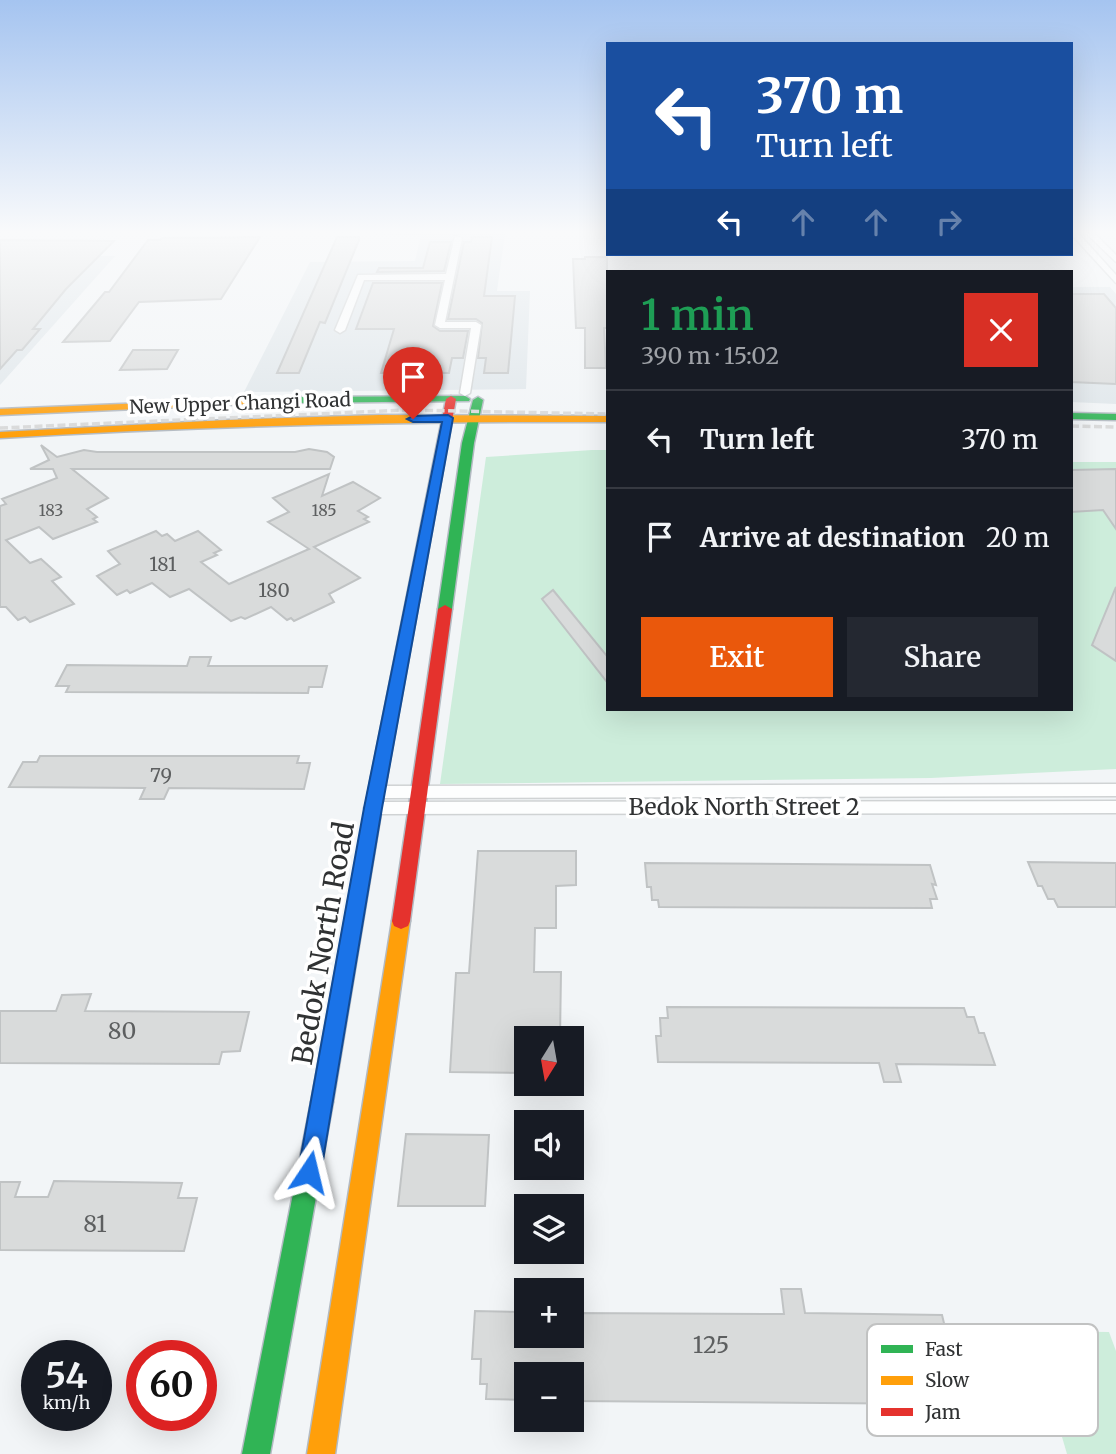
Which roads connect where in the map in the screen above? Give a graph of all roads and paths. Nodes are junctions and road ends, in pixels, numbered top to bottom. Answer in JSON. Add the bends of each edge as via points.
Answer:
{"nodes":[{"id":1,"x":351,"y":302,"type":"edge"},
{"id":2,"x":445,"y":302,"type":"edge"},
{"id":3,"x":340,"y":330,"type":"dead end"},
{"id":4,"x":465,"y":397,"type":"junction"},
{"id":5,"x":496,"y":400,"type":"dead end"},
{"id":6,"x":0,"y":412,"type":"edge"},
{"id":7,"x":1073,"y":416,"type":"edge"},
{"id":8,"x":555,"y":417,"type":"junction"},
{"id":9,"x":1116,"y":417,"type":"edge"},
{"id":10,"x":448,"y":418,"type":"junction"},
{"id":11,"x":475,"y":418,"type":"junction"},
{"id":12,"x":386,"y":419,"type":"junction"},
{"id":13,"x":606,"y":419,"type":"edge"},
{"id":14,"x":1073,"y":432,"type":"edge"},
{"id":15,"x":1116,"y":433,"type":"edge"},
{"id":16,"x":0,"y":435,"type":"edge"},
{"id":17,"x":468,"y":443,"type":"junction"},
{"id":18,"x":443,"y":445,"type":"junction"},
{"id":19,"x":1116,"y":790,"type":"edge"},
{"id":20,"x":375,"y":800,"type":"junction"},
{"id":21,"x":417,"y":800,"type":"junction"},
{"id":22,"x":1116,"y":807,"type":"edge"},
{"id":23,"x":256,"y":1454,"type":"edge"},
{"id":24,"x":321,"y":1454,"type":"edge"}],
"edges":[{"from":1,"to":3,"type":"street"},
{"from":2,"to":4,"type":"street","via":[[440,325],[476,325]]},
{"from":4,"to":5,"type":"main road","name":"New Upper Changi Road"},
{"from":4,"to":6,"type":"main road","name":"New Upper Changi Road","via":[[230,401]]},
{"from":4,"to":10,"type":"main road","name":"Bedok North Road"},
{"from":4,"to":11,"type":"main road"},
{"from":7,"to":9,"type":"main road"},
{"from":8,"to":11,"type":"main road","name":"New Upper Changi Road"},
{"from":8,"to":13,"type":"main road","name":"New Upper Changi Road"},
{"from":8,"to":17,"type":"main road","via":[[500,428]]},
{"from":10,"to":11,"type":"main road","name":"New Upper Changi Road"},
{"from":10,"to":12,"type":"main road","name":"New Upper Changi Road"},
{"from":10,"to":18,"type":"main road","name":"Bedok North Road"},
{"from":11,"to":17,"type":"main road"},
{"from":12,"to":16,"type":"main road","name":"New Upper Changi Road","via":[[203,423]]},
{"from":12,"to":18,"type":"main road","via":[[415,428]]},
{"from":14,"to":15,"type":"main road"},
{"from":17,"to":21,"type":"main road"},
{"from":18,"to":20,"type":"main road","name":"Bedok North Road"},
{"from":19,"to":21,"type":"street","name":"Bedok North Street 2"},
{"from":20,"to":21,"type":"street","name":"Bedok North Street 2"},
{"from":20,"to":23,"type":"main road","name":"Bedok North Road"},
{"from":21,"to":22,"type":"street","name":"Bedok North Street 2"},
{"from":21,"to":24,"type":"main road"}]}
